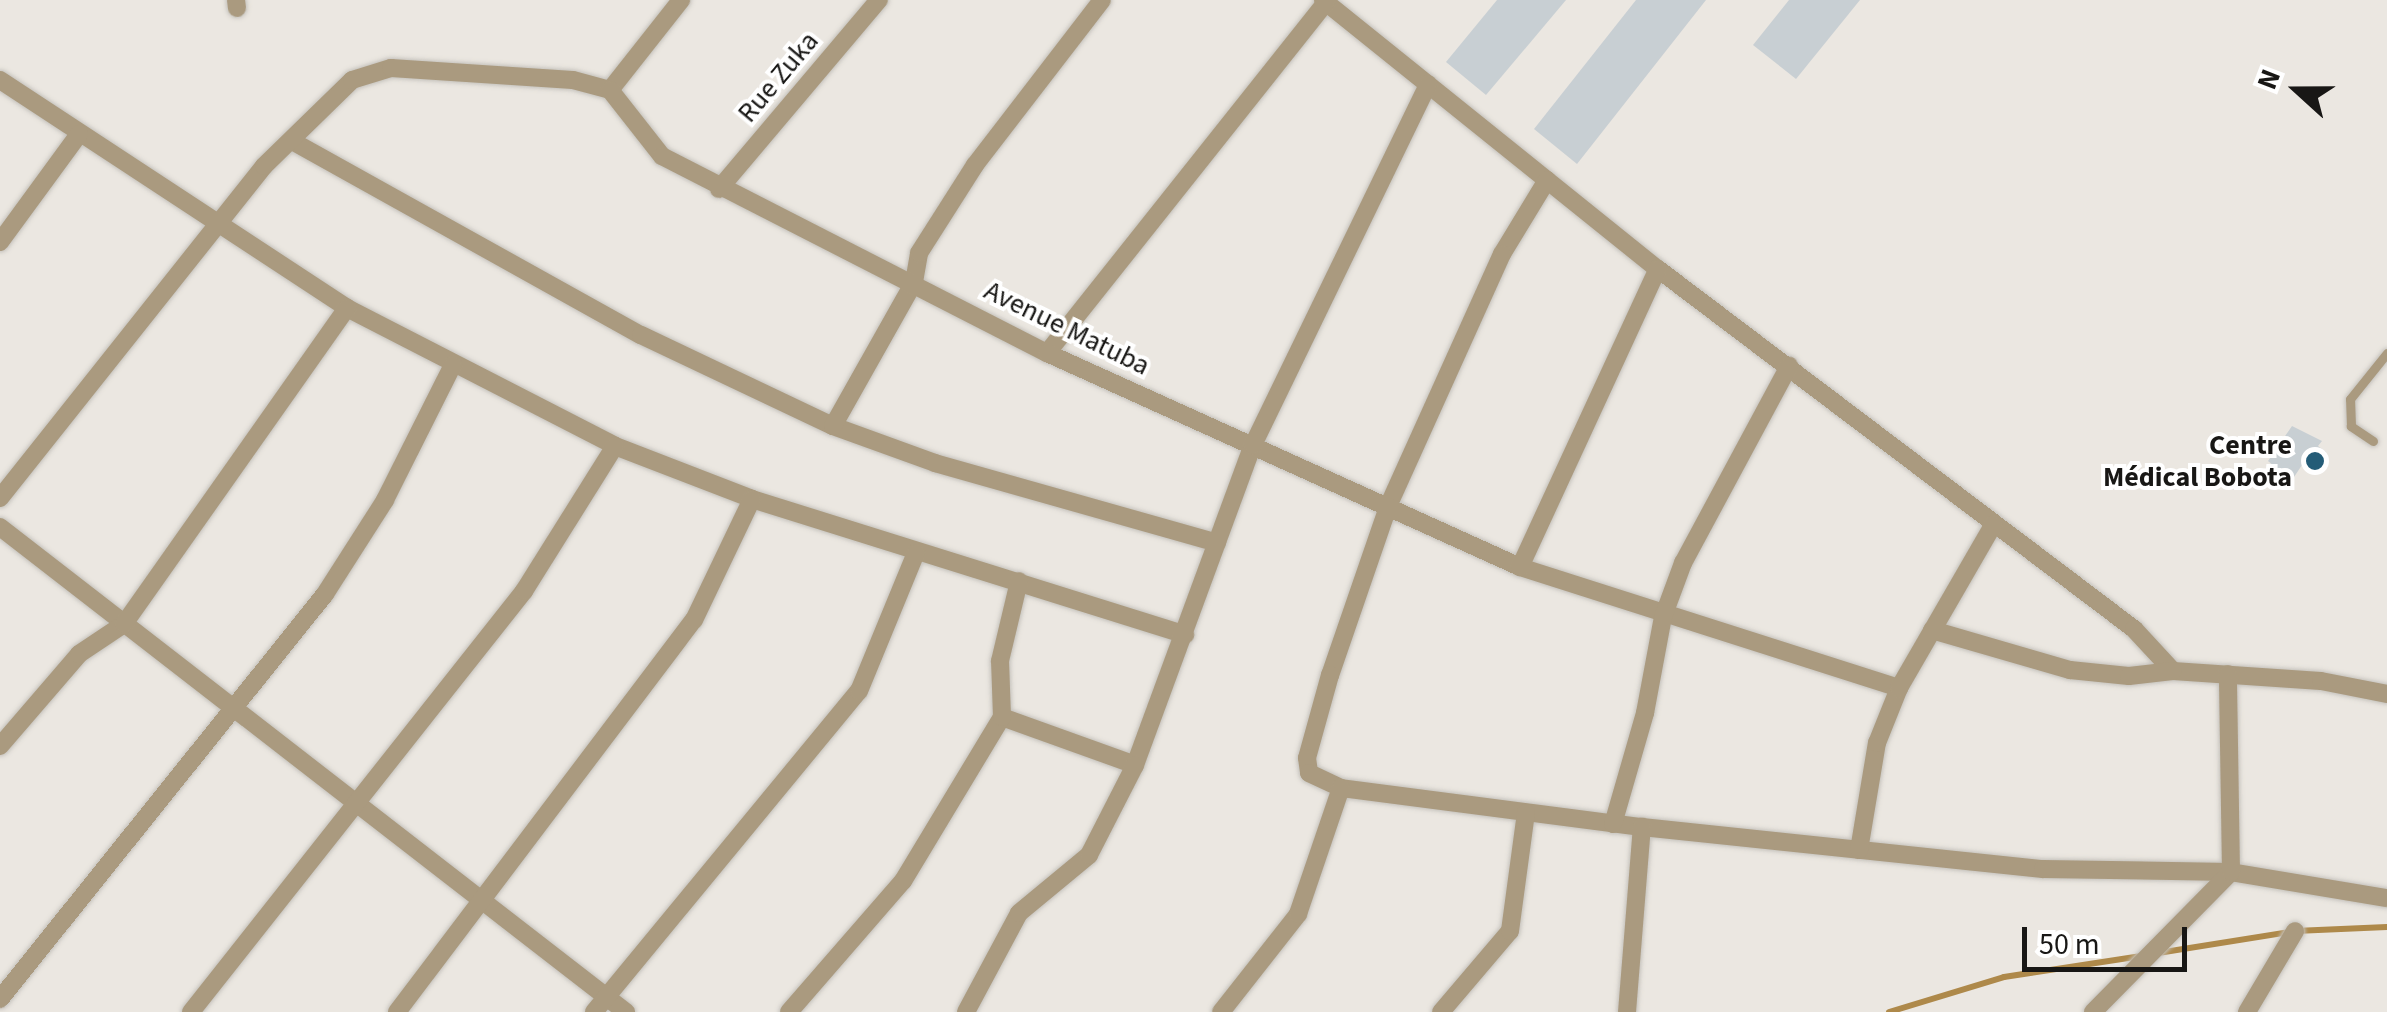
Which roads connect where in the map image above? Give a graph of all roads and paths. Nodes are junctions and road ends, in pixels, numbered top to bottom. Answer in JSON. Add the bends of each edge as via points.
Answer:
{"nodes":[{"id":1,"x":680,"y":0,"type":"edge"},
{"id":2,"x":879,"y":0,"type":"edge"},
{"id":3,"x":1102,"y":0,"type":"edge"},
{"id":4,"x":1324,"y":1,"type":"edge"},
{"id":5,"x":0,"y":80,"type":"edge"},
{"id":6,"x":1428,"y":84,"type":"junction"},
{"id":7,"x":610,"y":90,"type":"junction"},
{"id":8,"x":79,"y":134,"type":"junction"},
{"id":9,"x":292,"y":141,"type":"junction"},
{"id":10,"x":1548,"y":180,"type":"junction"},
{"id":11,"x":719,"y":189,"type":"junction"},
{"id":12,"x":214,"y":226,"type":"junction"},
{"id":13,"x":0,"y":242,"type":"edge"},
{"id":14,"x":1658,"y":269,"type":"junction"},
{"id":15,"x":914,"y":282,"type":"junction"},
{"id":16,"x":347,"y":308,"type":"junction"},
{"id":17,"x":1047,"y":353,"type":"junction"},
{"id":18,"x":2387,"y":353,"type":"edge"},
{"id":19,"x":453,"y":365,"type":"junction"},
{"id":20,"x":1789,"y":366,"type":"junction"},
{"id":21,"x":833,"y":426,"type":"junction"},
{"id":22,"x":2373,"y":441,"type":"dead end"},
{"id":23,"x":1253,"y":445,"type":"junction"},
{"id":24,"x":615,"y":446,"type":"junction"},
{"id":25,"x":0,"y":498,"type":"edge"},
{"id":26,"x":752,"y":499,"type":"junction"},
{"id":27,"x":1388,"y":507,"type":"junction"},
{"id":28,"x":1993,"y":525,"type":"junction"},
{"id":29,"x":0,"y":526,"type":"edge"},
{"id":30,"x":1217,"y":543,"type":"junction"},
{"id":31,"x":916,"y":552,"type":"junction"},
{"id":32,"x":1520,"y":567,"type":"junction"},
{"id":33,"x":1020,"y":582,"type":"junction"},
{"id":34,"x":1662,"y":617,"type":"junction"},
{"id":35,"x":124,"y":624,"type":"junction"},
{"id":36,"x":1932,"y":630,"type":"junction"},
{"id":37,"x":1185,"y":635,"type":"junction"},
{"id":38,"x":2172,"y":671,"type":"junction"},
{"id":39,"x":2228,"y":674,"type":"junction"},
{"id":40,"x":1899,"y":688,"type":"junction"},
{"id":41,"x":2387,"y":694,"type":"edge"},
{"id":42,"x":236,"y":712,"type":"junction"},
{"id":43,"x":1002,"y":718,"type":"junction"},
{"id":44,"x":0,"y":746,"type":"edge"},
{"id":45,"x":1136,"y":765,"type":"junction"},
{"id":46,"x":1341,"y":788,"type":"junction"},
{"id":47,"x":360,"y":802,"type":"junction"},
{"id":48,"x":1526,"y":813,"type":"junction"},
{"id":49,"x":1613,"y":824,"type":"junction"},
{"id":50,"x":1642,"y":827,"type":"junction"},
{"id":51,"x":1859,"y":850,"type":"junction"},
{"id":52,"x":2231,"y":872,"type":"junction"},
{"id":53,"x":2387,"y":898,"type":"edge"},
{"id":54,"x":484,"y":904,"type":"junction"},
{"id":55,"x":2295,"y":932,"type":"dead end"},
{"id":56,"x":606,"y":996,"type":"junction"},
{"id":57,"x":0,"y":998,"type":"edge"},
{"id":58,"x":191,"y":1012,"type":"edge"},
{"id":59,"x":396,"y":1012,"type":"edge"},
{"id":60,"x":594,"y":1012,"type":"edge"},
{"id":61,"x":626,"y":1012,"type":"edge"},
{"id":62,"x":789,"y":1012,"type":"edge"},
{"id":63,"x":966,"y":1012,"type":"edge"},
{"id":64,"x":1221,"y":1012,"type":"edge"},
{"id":65,"x":1441,"y":1012,"type":"edge"},
{"id":66,"x":1627,"y":1012,"type":"edge"},
{"id":67,"x":2093,"y":1012,"type":"edge"},
{"id":68,"x":2247,"y":1012,"type":"edge"}],
"edges":[{"from":1,"to":7,"type":"street"},
{"from":2,"to":11,"type":"street","name":"Rue Zuka"},
{"from":3,"to":15,"type":"street","via":[[975,166],[919,253]]},
{"from":4,"to":6,"type":"street"},
{"from":4,"to":17,"type":"street"},
{"from":5,"to":8,"type":"street"},
{"from":6,"to":10,"type":"street"},
{"from":6,"to":23,"type":"street"},
{"from":7,"to":9,"type":"street","via":[[573,80],[391,68],[352,80]]},
{"from":7,"to":11,"type":"street","name":"Avenue Matuba","via":[[662,156]]},
{"from":8,"to":12,"type":"street"},
{"from":8,"to":13,"type":"street"},
{"from":9,"to":12,"type":"street"},
{"from":9,"to":21,"type":"street","via":[[624,326]]},
{"from":10,"to":14,"type":"street"},
{"from":10,"to":27,"type":"street","via":[[1502,254]]},
{"from":11,"to":15,"type":"street","name":"Avenue Matuba"},
{"from":12,"to":16,"type":"street"},
{"from":12,"to":25,"type":"street"},
{"from":14,"to":20,"type":"street"},
{"from":14,"to":32,"type":"street"},
{"from":15,"to":17,"type":"street","name":"Avenue Matuba"},
{"from":15,"to":21,"type":"street"},
{"from":16,"to":19,"type":"street"},
{"from":16,"to":35,"type":"street"},
{"from":17,"to":23,"type":"street","name":"Avenue Matuba"},
{"from":18,"to":22,"type":"lane","via":[[2350,398],[2351,426]]},
{"from":19,"to":24,"type":"street"},
{"from":19,"to":42,"type":"street","via":[[385,500]]},
{"from":20,"to":28,"type":"street"},
{"from":20,"to":34,"type":"street","via":[[1683,564]]},
{"from":21,"to":30,"type":"street","via":[[935,463]]},
{"from":23,"to":27,"type":"street","name":"Avenue Matuba"},
{"from":23,"to":30,"type":"street"},
{"from":24,"to":26,"type":"street"},
{"from":24,"to":47,"type":"street","via":[[524,591]]},
{"from":26,"to":31,"type":"street"},
{"from":26,"to":54,"type":"street","via":[[694,620]]},
{"from":27,"to":32,"type":"street","name":"Avenue Matuba"},
{"from":27,"to":46,"type":"street","via":[[1307,758],[1309,774]]},
{"from":28,"to":36,"type":"street"},
{"from":28,"to":38,"type":"street","via":[[2134,629]]},
{"from":29,"to":35,"type":"street"},
{"from":30,"to":37,"type":"street"},
{"from":31,"to":33,"type":"street"},
{"from":31,"to":56,"type":"street","via":[[858,691]]},
{"from":32,"to":34,"type":"street","name":"Avenue Matuba"},
{"from":33,"to":37,"type":"street"},
{"from":33,"to":43,"type":"street","via":[[1000,661]]},
{"from":34,"to":40,"type":"street","name":"Avenue Matuba"},
{"from":34,"to":49,"type":"street","via":[[1645,713]]},
{"from":35,"to":42,"type":"street"},
{"from":35,"to":44,"type":"street","via":[[78,654]]},
{"from":36,"to":38,"type":"street","via":[[2070,670],[2129,676]]},
{"from":36,"to":40,"type":"street"},
{"from":37,"to":45,"type":"street"},
{"from":38,"to":39,"type":"street"},
{"from":39,"to":41,"type":"street"},
{"from":39,"to":52,"type":"street"},
{"from":40,"to":51,"type":"street","via":[[1877,743]]},
{"from":42,"to":47,"type":"street"},
{"from":42,"to":57,"type":"street"},
{"from":43,"to":45,"type":"street"},
{"from":43,"to":62,"type":"street","via":[[903,881]]},
{"from":45,"to":63,"type":"street","via":[[1089,855],[1019,913]]},
{"from":46,"to":48,"type":"street"},
{"from":46,"to":64,"type":"street","via":[[1298,914]]},
{"from":47,"to":54,"type":"street"},
{"from":47,"to":58,"type":"street"},
{"from":48,"to":49,"type":"street"},
{"from":48,"to":65,"type":"street","via":[[1510,932]]},
{"from":49,"to":50,"type":"street"},
{"from":50,"to":51,"type":"street"},
{"from":50,"to":66,"type":"street"},
{"from":51,"to":52,"type":"street","via":[[2043,869]]},
{"from":52,"to":53,"type":"street"},
{"from":52,"to":67,"type":"street"},
{"from":54,"to":56,"type":"street"},
{"from":54,"to":59,"type":"street"},
{"from":55,"to":68,"type":"street"},
{"from":56,"to":60,"type":"street"},
{"from":56,"to":61,"type":"street"}]}
